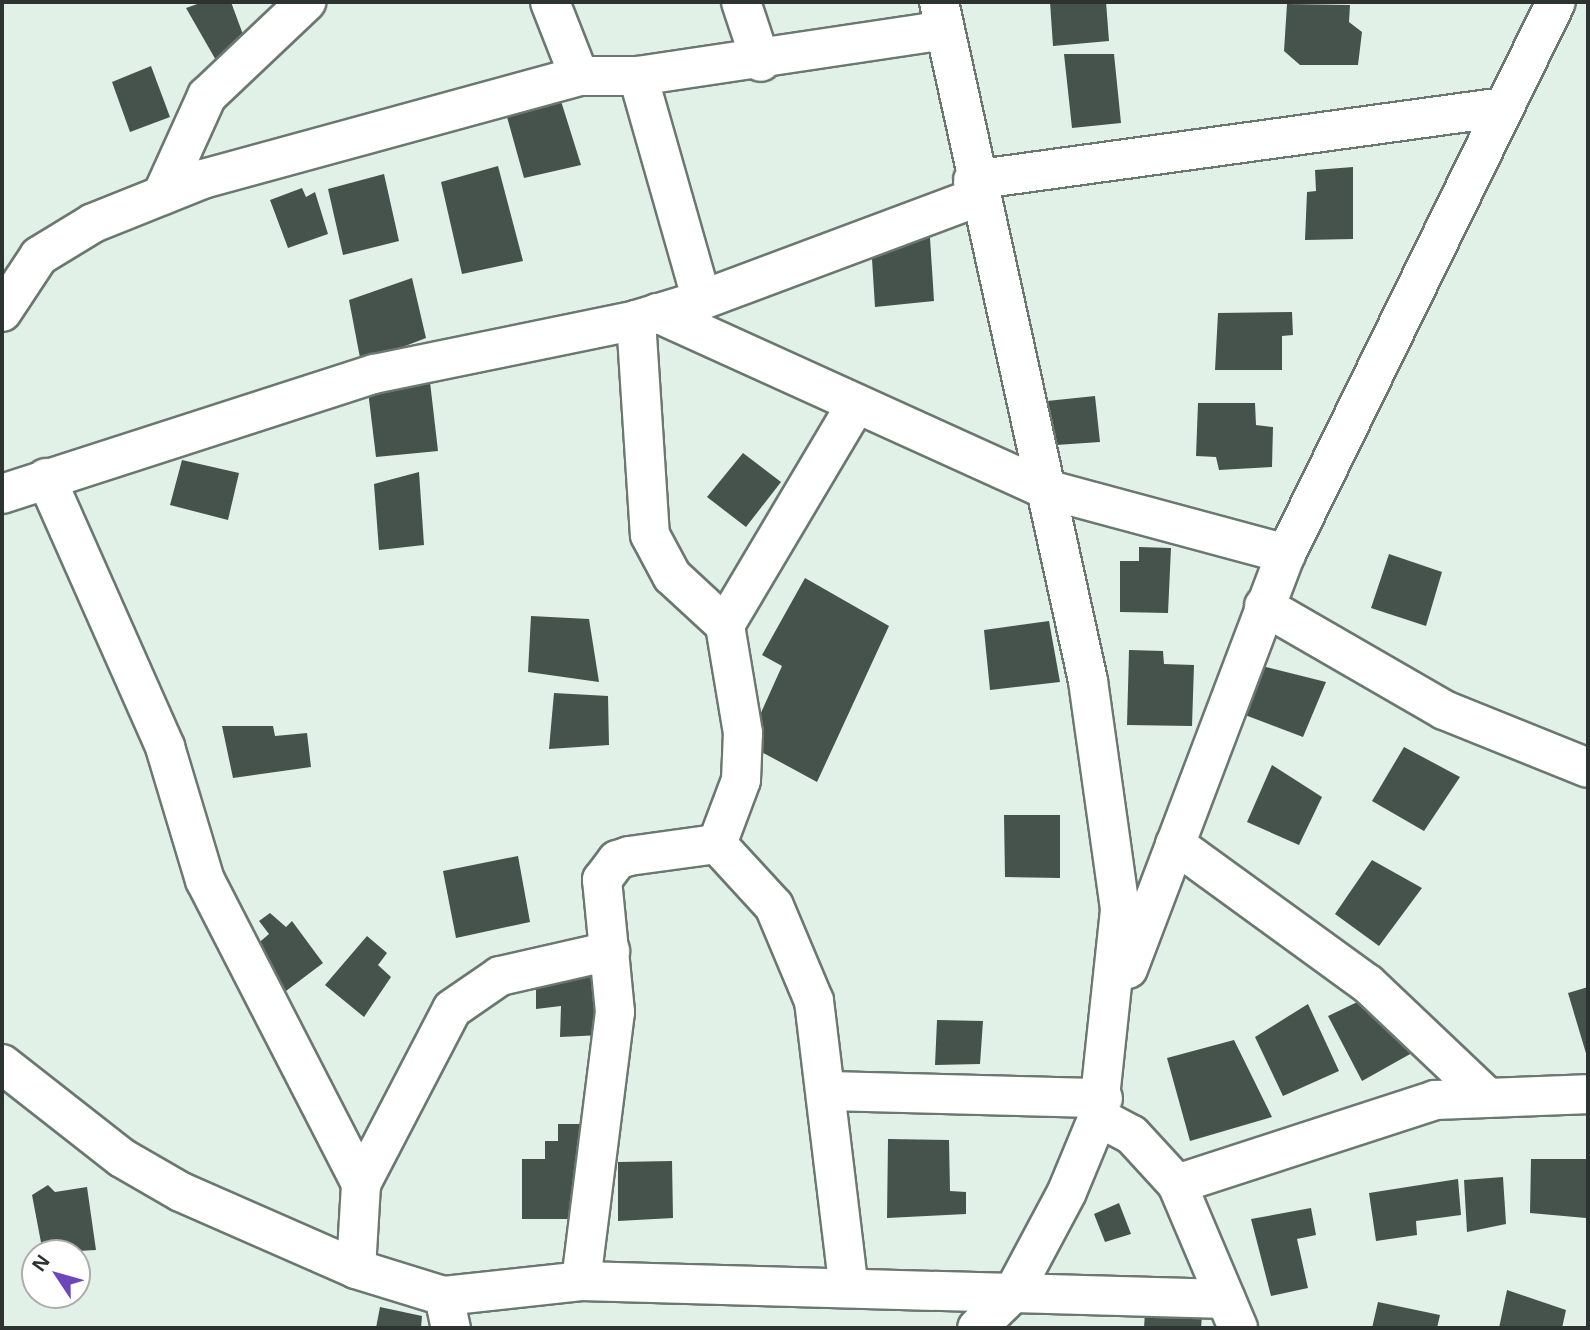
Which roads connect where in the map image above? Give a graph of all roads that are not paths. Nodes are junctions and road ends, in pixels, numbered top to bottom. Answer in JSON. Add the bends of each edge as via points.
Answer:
{"nodes":[{"id":1,"x":306,"y":2,"type":"edge"},
{"id":2,"x":550,"y":2,"type":"edge"},
{"id":3,"x":741,"y":2,"type":"edge"},
{"id":4,"x":1556,"y":2,"type":"edge"},
{"id":5,"x":941,"y":16,"type":"edge"},
{"id":6,"x":761,"y":62,"type":"junction"},
{"id":7,"x":579,"y":76,"type":"junction"},
{"id":8,"x":638,"y":76,"type":"junction"},
{"id":9,"x":1504,"y":107,"type":"junction"},
{"id":10,"x":975,"y":188,"type":"junction"},
{"id":11,"x":162,"y":195,"type":"junction"},
{"id":12,"x":702,"y":300,"type":"junction"},
{"id":13,"x":2,"y":312,"type":"edge"},
{"id":14,"x":647,"y":317,"type":"junction"},
{"id":15,"x":855,"y":406,"type":"junction"},
{"id":16,"x":46,"y":478,"type":"junction"},
{"id":17,"x":1042,"y":488,"type":"junction"},
{"id":18,"x":2,"y":494,"type":"edge"},
{"id":19,"x":1286,"y":554,"type":"junction"},
{"id":20,"x":1264,"y":606,"type":"junction"},
{"id":21,"x":725,"y":625,"type":"junction"},
{"id":22,"x":1588,"y":768,"type":"edge"},
{"id":23,"x":717,"y":844,"type":"junction"},
{"id":24,"x":1175,"y":844,"type":"junction"},
{"id":25,"x":610,"y":951,"type":"junction"},
{"id":26,"x":1112,"y":1010,"type":"junction"},
{"id":27,"x":2,"y":1064,"type":"edge"},
{"id":28,"x":829,"y":1091,"type":"junction"},
{"id":29,"x":1588,"y":1094,"type":"edge"},
{"id":30,"x":1488,"y":1097,"type":"junction"},
{"id":31,"x":1101,"y":1107,"type":"junction"},
{"id":32,"x":361,"y":1184,"type":"junction"},
{"id":33,"x":1177,"y":1184,"type":"junction"},
{"id":34,"x":356,"y":1269,"type":"junction"},
{"id":35,"x":580,"y":1281,"type":"junction"},
{"id":36,"x":848,"y":1284,"type":"junction"},
{"id":37,"x":1013,"y":1293,"type":"junction"},
{"id":38,"x":1232,"y":1313,"type":"edge"},
{"id":39,"x":453,"y":1318,"type":"edge"},
{"id":40,"x":978,"y":1328,"type":"edge"}],
"edges":[{"from":1,"to":11,"type":"street","via":[[207,96]]},
{"from":2,"to":7,"type":"street"},
{"from":3,"to":6,"type":"street"},
{"from":4,"to":9,"type":"street"},
{"from":5,"to":6,"type":"street"},
{"from":5,"to":10,"type":"street"},
{"from":6,"to":8,"type":"street"},
{"from":7,"to":8,"type":"street"},
{"from":7,"to":11,"type":"street"},
{"from":8,"to":12,"type":"street"},
{"from":9,"to":10,"type":"street"},
{"from":9,"to":19,"type":"street"},
{"from":10,"to":12,"type":"street"},
{"from":10,"to":17,"type":"street"},
{"from":11,"to":13,"type":"street","via":[[93,223],[39,256]]},
{"from":12,"to":14,"type":"street"},
{"from":14,"to":15,"type":"street"},
{"from":14,"to":16,"type":"street","via":[[374,374]]},
{"from":14,"to":21,"type":"street","via":[[650,534],[672,576]]},
{"from":15,"to":17,"type":"street"},
{"from":15,"to":21,"type":"street"},
{"from":16,"to":18,"type":"street"},
{"from":16,"to":32,"type":"street","via":[[165,747],[205,880]]},
{"from":17,"to":19,"type":"street"},
{"from":17,"to":26,"type":"street","via":[[1109,799],[1121,910]]},
{"from":19,"to":20,"type":"street"},
{"from":20,"to":22,"type":"street","via":[[1444,710]]},
{"from":20,"to":24,"type":"street"},
{"from":21,"to":23,"type":"street","via":[[743,733],[741,780]]},
{"from":23,"to":25,"type":"street","via":[[617,860],[602,880]]},
{"from":23,"to":28,"type":"street","via":[[775,906],[798,951],[814,1001]]},
{"from":24,"to":26,"type":"street"},
{"from":24,"to":30,"type":"street","via":[[1368,984]]},
{"from":25,"to":32,"type":"street","via":[[500,976],[452,1009]]},
{"from":25,"to":35,"type":"street","via":[[611,1079]]},
{"from":26,"to":31,"type":"street"},
{"from":27,"to":34,"type":"street","via":[[121,1158],[181,1192]]},
{"from":28,"to":31,"type":"street"},
{"from":28,"to":36,"type":"street"},
{"from":29,"to":30,"type":"street"},
{"from":30,"to":33,"type":"street","via":[[1386,1112]]},
{"from":31,"to":33,"type":"street"},
{"from":31,"to":37,"type":"street","via":[[1068,1192]]},
{"from":32,"to":34,"type":"street"},
{"from":33,"to":38,"type":"street"},
{"from":34,"to":39,"type":"street"},
{"from":35,"to":36,"type":"street"},
{"from":35,"to":39,"type":"street"},
{"from":36,"to":37,"type":"street"},
{"from":37,"to":38,"type":"street"},
{"from":37,"to":40,"type":"street"}]}
